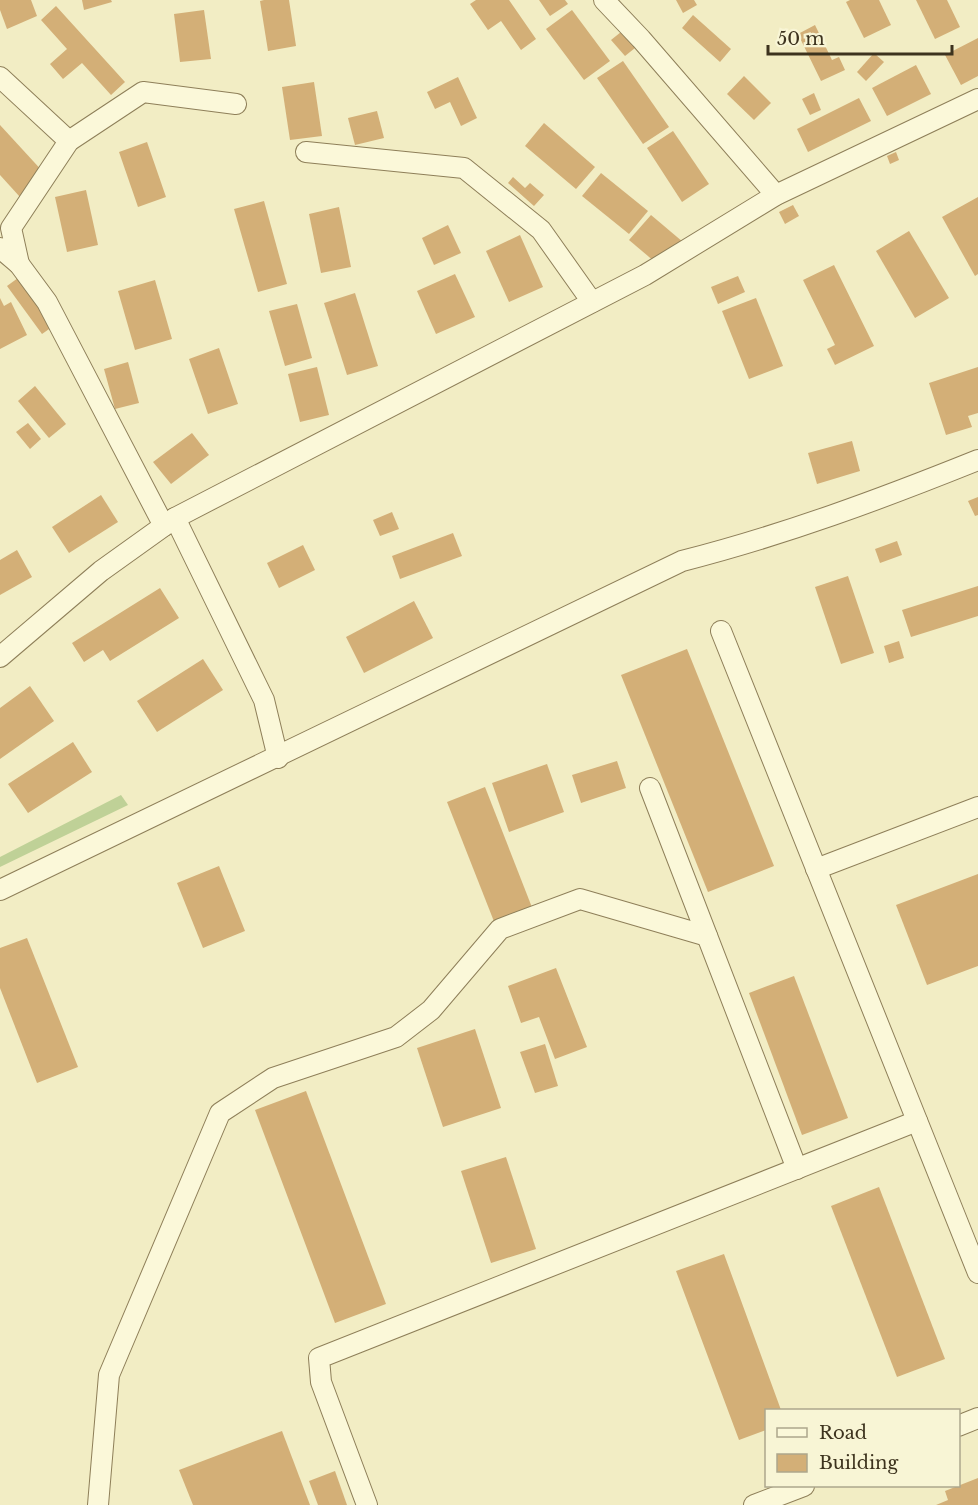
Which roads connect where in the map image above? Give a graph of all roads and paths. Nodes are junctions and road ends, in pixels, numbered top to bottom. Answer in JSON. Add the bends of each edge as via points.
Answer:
{"nodes":[{"id":1,"x":604,"y":0,"type":"edge"},
{"id":2,"x":0,"y":77,"type":"edge"},
{"id":3,"x":978,"y":99,"type":"edge"},
{"id":4,"x":236,"y":104,"type":"dead end"},
{"id":5,"x":69,"y":141,"type":"junction"},
{"id":6,"x":306,"y":152,"type":"dead end"},
{"id":7,"x":776,"y":195,"type":"junction"},
{"id":8,"x":0,"y":248,"type":"edge"},
{"id":9,"x":19,"y":264,"type":"junction"},
{"id":10,"x":592,"y":302,"type":"junction"},
{"id":11,"x":978,"y":460,"type":"edge"},
{"id":12,"x":169,"y":522,"type":"junction"},
{"id":13,"x":721,"y":631,"type":"dead end"},
{"id":14,"x":0,"y":657,"type":"edge"},
{"id":15,"x":278,"y":758,"type":"junction"},
{"id":16,"x":650,"y":788,"type":"dead end"},
{"id":17,"x":978,"y":807,"type":"edge"},
{"id":18,"x":816,"y":869,"type":"junction"},
{"id":19,"x":0,"y":890,"type":"edge"},
{"id":20,"x":707,"y":936,"type":"junction"},
{"id":21,"x":917,"y":1121,"type":"junction"},
{"id":22,"x":797,"y":1169,"type":"junction"},
{"id":23,"x":978,"y":1273,"type":"edge"},
{"id":24,"x":978,"y":1418,"type":"edge"},
{"id":25,"x":960,"y":1425,"type":"edge"},
{"id":26,"x":799,"y":1487,"type":"edge"},
{"id":27,"x":98,"y":1505,"type":"edge"},
{"id":28,"x":367,"y":1505,"type":"edge"},
{"id":29,"x":754,"y":1505,"type":"edge"}],
"edges":[{"from":1,"to":7,"type":"street"},
{"from":2,"to":5,"type":"street"},
{"from":3,"to":7,"type":"street"},
{"from":4,"to":5,"type":"street","via":[[143,92]]},
{"from":5,"to":9,"type":"street","via":[[11,228]]},
{"from":6,"to":10,"type":"street","via":[[464,168],[541,230]]},
{"from":7,"to":10,"type":"street","via":[[645,275]]},
{"from":8,"to":9,"type":"street"},
{"from":9,"to":12,"type":"street","via":[[48,302]]},
{"from":10,"to":12,"type":"street"},
{"from":11,"to":15,"type":"street","via":[[878,501],[747,545],[682,561]]},
{"from":12,"to":14,"type":"street","via":[[101,571]]},
{"from":12,"to":15,"type":"street","via":[[264,700]]},
{"from":13,"to":18,"type":"street"},
{"from":15,"to":19,"type":"street"},
{"from":16,"to":20,"type":"street"},
{"from":17,"to":18,"type":"street"},
{"from":18,"to":21,"type":"street"},
{"from":20,"to":22,"type":"street"},
{"from":20,"to":27,"type":"street","via":[[580,899],[500,929],[431,1010],[396,1037],[273,1078],[220,1113],[109,1376]]},
{"from":21,"to":22,"type":"street"},
{"from":21,"to":23,"type":"street"},
{"from":22,"to":28,"type":"street","via":[[319,1358],[321,1382]]},
{"from":24,"to":25,"type":"street"},
{"from":26,"to":29,"type":"street"}]}
